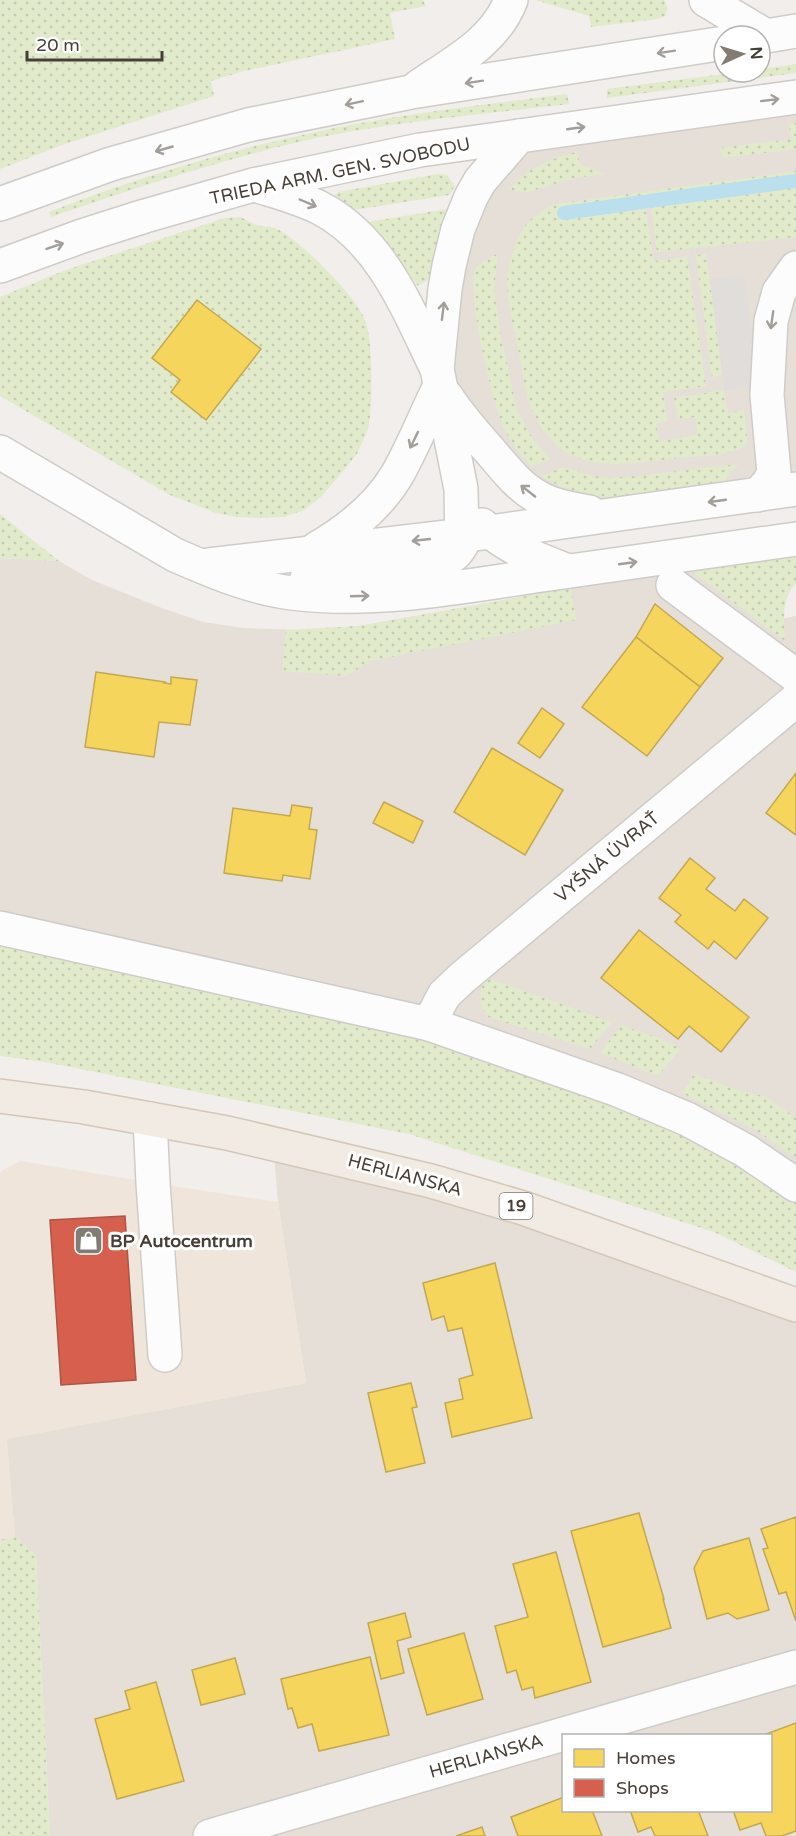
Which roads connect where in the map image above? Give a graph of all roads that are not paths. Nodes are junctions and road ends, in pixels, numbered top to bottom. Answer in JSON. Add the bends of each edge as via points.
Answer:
{"nodes":[{"id":1,"x":511,"y":0,"type":"edge"},
{"id":2,"x":706,"y":0,"type":"edge"},
{"id":3,"x":774,"y":35,"type":"edge"},
{"id":4,"x":712,"y":45,"type":"edge"},
{"id":5,"x":411,"y":92,"type":"junction"},
{"id":6,"x":796,"y":97,"type":"edge"},
{"id":7,"x":519,"y":136,"type":"junction"},
{"id":8,"x":253,"y":185,"type":"junction"},
{"id":9,"x":0,"y":204,"type":"edge"},
{"id":10,"x":0,"y":266,"type":"edge"},
{"id":11,"x":796,"y":268,"type":"edge"},
{"id":12,"x":438,"y":379,"type":"junction"},
{"id":13,"x":0,"y":452,"type":"edge"},
{"id":14,"x":781,"y":486,"type":"edge"},
{"id":15,"x":645,"y":512,"type":"junction"},
{"id":16,"x":476,"y":534,"type":"junction"},
{"id":17,"x":796,"y":539,"type":"edge"},
{"id":18,"x":309,"y":553,"type":"junction"},
{"id":19,"x":201,"y":566,"type":"junction"},
{"id":20,"x":570,"y":571,"type":"junction"},
{"id":21,"x":673,"y":585,"type":"dead end"},
{"id":22,"x":796,"y":676,"type":"edge"},
{"id":23,"x":796,"y":700,"type":"edge"},
{"id":24,"x":0,"y":928,"type":"edge"},
{"id":25,"x":429,"y":1024,"type":"junction"},
{"id":26,"x":0,"y":1096,"type":"edge"},
{"id":27,"x":150,"y":1119,"type":"junction"},
{"id":28,"x":796,"y":1185,"type":"edge"},
{"id":29,"x":796,"y":1305,"type":"edge"},
{"id":30,"x":165,"y":1355,"type":"dead end"},
{"id":31,"x":796,"y":1667,"type":"edge"},
{"id":32,"x":562,"y":1734,"type":"edge"},
{"id":33,"x":564,"y":1734,"type":"edge"},
{"id":34,"x":210,"y":1836,"type":"edge"}],
"edges":[{"from":1,"to":5,"type":"street","via":[[502,20],[474,50]]},
{"from":2,"to":3,"type":"street"},
{"from":4,"to":5,"type":"street","one_way":true},
{"from":5,"to":9,"type":"street","one_way":true,"via":[[248,125],[111,164]]},
{"from":7,"to":6,"type":"street","name":"TRIEDA ARM. GEN. SVOBODU","one_way":true},
{"from":7,"to":8,"type":"street","name":"TRIEDA ARM. GEN. SVOBODU","via":[[420,150]]},
{"from":12,"to":7,"type":"street","one_way":true,"via":[[449,266],[464,213],[480,181]]},
{"from":10,"to":8,"type":"street","name":"TRIEDA ARM. GEN. SVOBODU","one_way":true,"via":[[134,219]]},
{"from":8,"to":12,"type":"street","one_way":true,"via":[[320,208],[362,239],[381,262],[406,307]]},
{"from":11,"to":14,"type":"street","one_way":true,"via":[[779,292],[771,321],[767,395]]},
{"from":15,"to":12,"type":"street","one_way":true,"via":[[594,514],[537,497],[512,477],[462,419]]},
{"from":12,"to":16,"type":"street","via":[[461,489],[473,515]]},
{"from":12,"to":18,"type":"street","one_way":true,"via":[[397,475],[385,492],[338,536]]},
{"from":13,"to":19,"type":"street","via":[[150,541]]},
{"from":14,"to":15,"type":"street","one_way":true},
{"from":15,"to":16,"type":"street"},
{"from":16,"to":18,"type":"street","one_way":true},
{"from":16,"to":19,"type":"street","via":[[451,558],[308,578],[259,576]]},
{"from":16,"to":20,"type":"street"},
{"from":20,"to":17,"type":"street","one_way":true},
{"from":18,"to":19,"type":"street"},
{"from":19,"to":20,"type":"street","one_way":true,"via":[[257,586],[338,596],[416,594]]},
{"from":21,"to":22,"type":"street"},
{"from":23,"to":25,"type":"street","name":"VYŠNÁ ÚVRAŤ","via":[[462,978],[444,994]]},
{"from":24,"to":25,"type":"street"},
{"from":25,"to":28,"type":"street","via":[[618,1090],[687,1119],[746,1151]]},
{"from":26,"to":27,"type":"main road","name":"HERLIANSKA","number":"19"},
{"from":27,"to":29,"type":"main road","name":"HERLIANSKA","number":"19","via":[[431,1181],[523,1208]]},
{"from":27,"to":30,"type":"street"},
{"from":31,"to":33,"type":"street","name":"HERLIANSKA"},
{"from":32,"to":34,"type":"street","name":"HERLIANSKA"}]}
